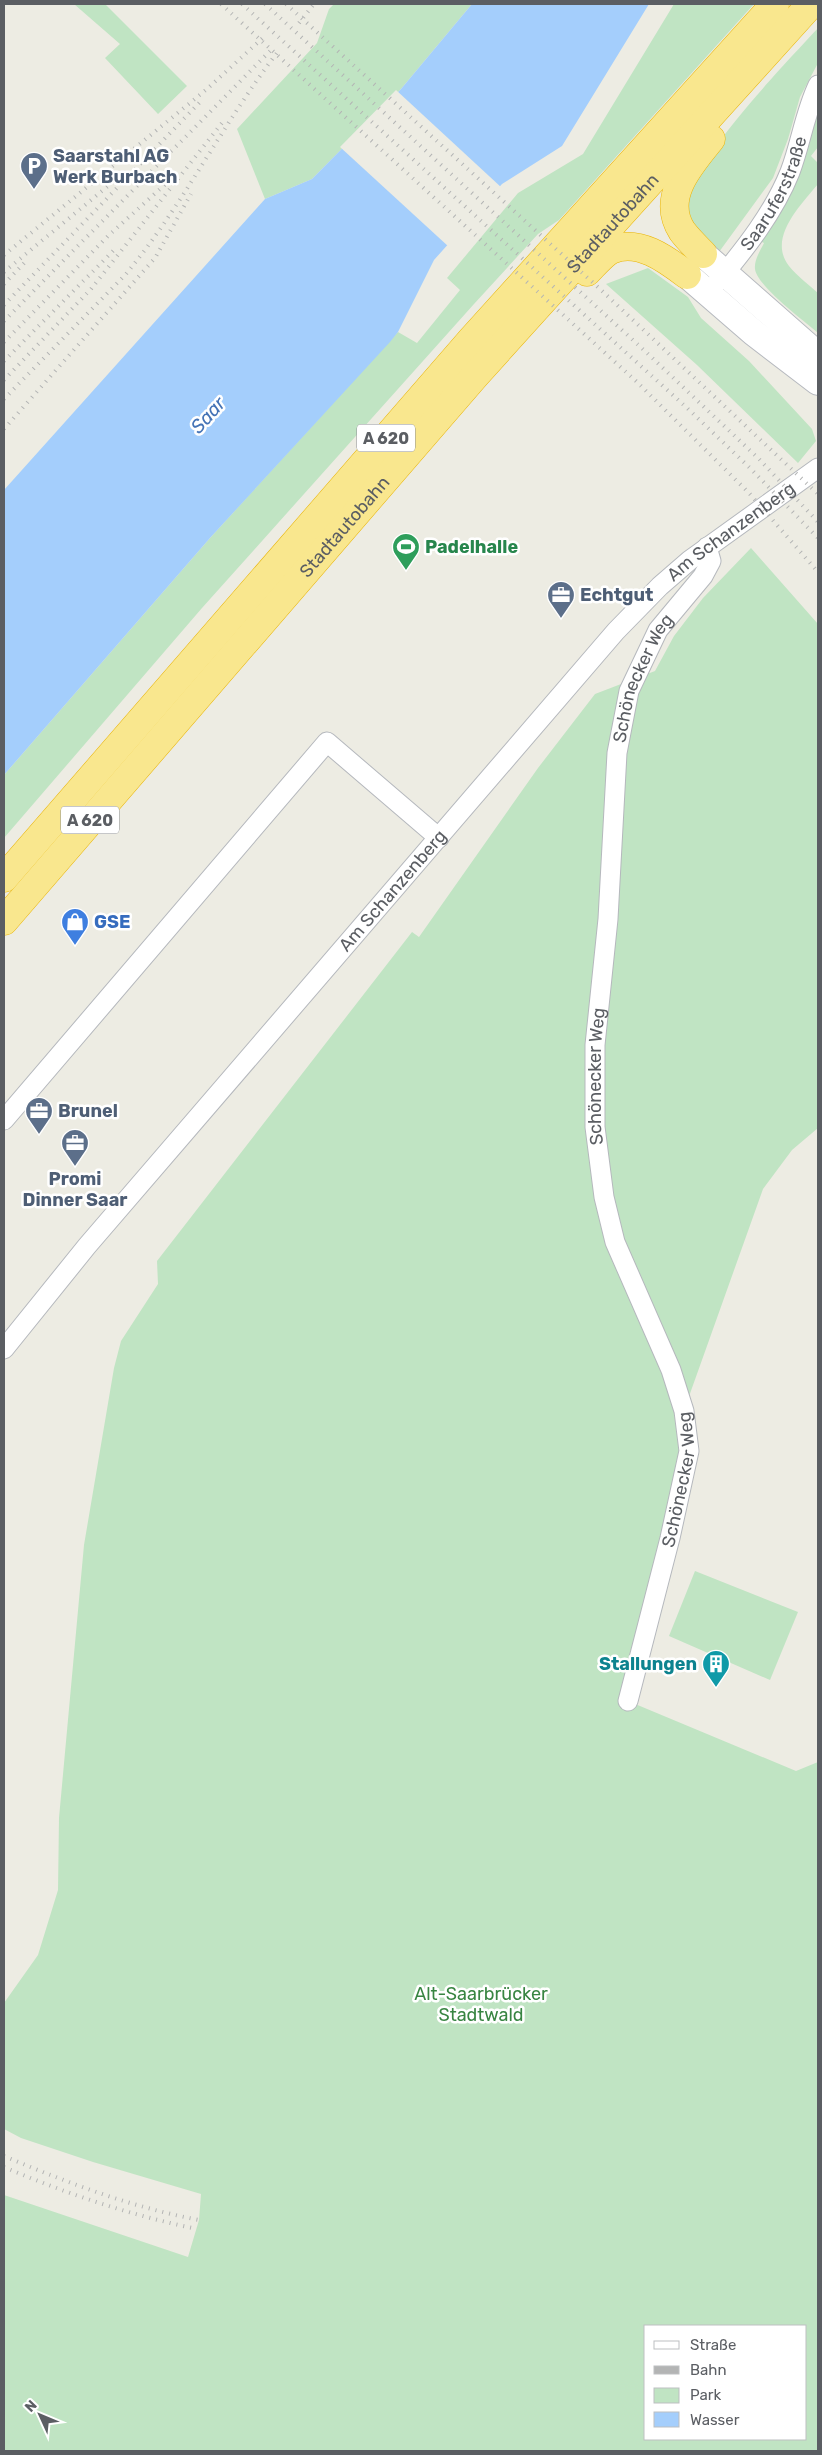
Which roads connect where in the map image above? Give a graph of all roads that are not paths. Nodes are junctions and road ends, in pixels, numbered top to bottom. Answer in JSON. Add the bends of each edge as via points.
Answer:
{"nodes":[{"id":1,"x":775,"y":4,"type":"edge"},
{"id":2,"x":811,"y":4,"type":"edge"},
{"id":3,"x":818,"y":18,"type":"edge"},
{"id":4,"x":818,"y":84,"type":"edge"},
{"id":5,"x":695,"y":265,"type":"junction"},
{"id":6,"x":717,"y":283,"type":"junction"},
{"id":7,"x":818,"y":355,"type":"edge"},
{"id":8,"x":475,"y":376,"type":"junction"},
{"id":9,"x":818,"y":382,"type":"edge"},
{"id":10,"x":818,"y":468,"type":"edge"},
{"id":11,"x":708,"y":547,"type":"junction"},
{"id":12,"x":439,"y":838,"type":"junction"},
{"id":13,"x":4,"y":878,"type":"edge"},
{"id":14,"x":4,"y":921,"type":"edge"},
{"id":15,"x":4,"y":1120,"type":"edge"},
{"id":16,"x":4,"y":1349,"type":"edge"},
{"id":17,"x":628,"y":1701,"type":"dead end"}],
"edges":[{"from":1,"to":13,"type":"highway","name":"Stadtautobahn","number":"A 620","via":[[432,385]]},
{"from":2,"to":8,"type":"highway","name":"Stadtautobahn","number":"A 620"},
{"from":3,"to":5,"type":"highway","via":[[713,136],[682,176],[675,199],[676,220]]},
{"from":4,"to":6,"type":"street","name":"Saaruferstraße","via":[[789,174],[751,240]]},
{"from":5,"to":6,"type":"main road"},
{"from":5,"to":8,"type":"highway","via":[[626,246],[610,251],[529,336]]},
{"from":6,"to":7,"type":"main road"},
{"from":6,"to":9,"type":"main road","via":[[754,333]]},
{"from":8,"to":14,"type":"highway","name":"Stadtautobahn","number":"A 620"},
{"from":10,"to":11,"type":"street","name":"Am Schanzenberg"},
{"from":11,"to":12,"type":"street","name":"Am Schanzenberg","via":[[660,586],[616,631]]},
{"from":11,"to":17,"type":"street","name":"Schönecker Weg","via":[[711,561],[703,576],[658,630],[629,692],[618,753],[608,919],[595,1045],[595,1127],[604,1197],[615,1242],[671,1370],[684,1411],[689,1451]]},
{"from":12,"to":15,"type":"street","via":[[327,742]]},
{"from":12,"to":16,"type":"street","name":"Am Schanzenberg","via":[[92,1241]]}]}
